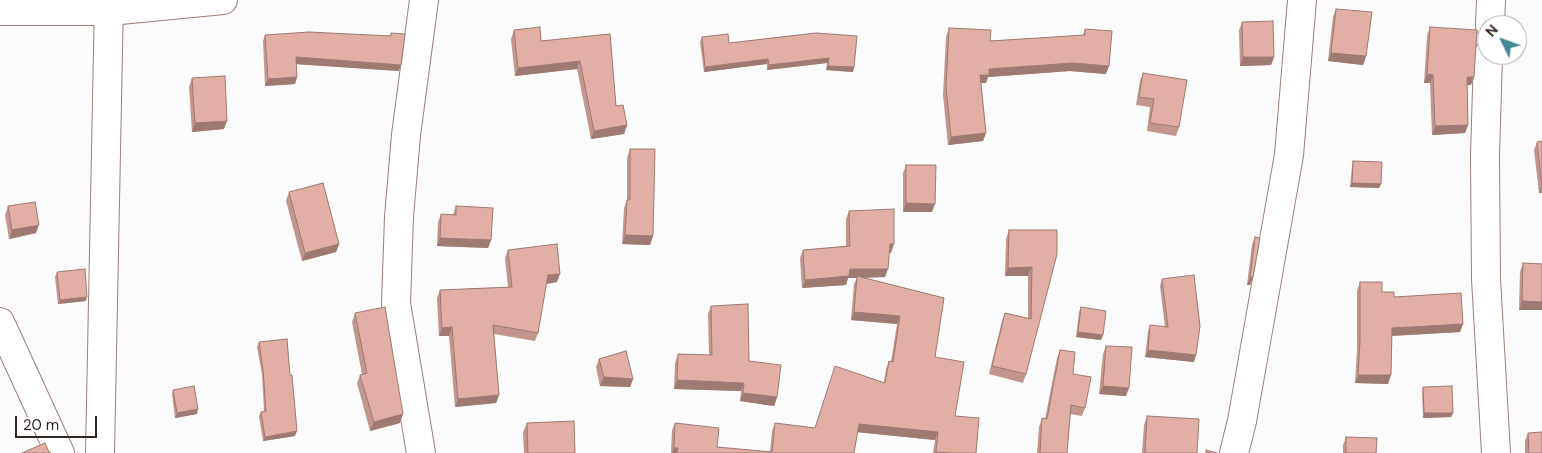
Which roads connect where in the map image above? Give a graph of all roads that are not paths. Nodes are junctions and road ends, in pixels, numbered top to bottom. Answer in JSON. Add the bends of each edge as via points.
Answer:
{"nodes":[{"id":1,"x":223,"y":0,"type":"edge"},
{"id":2,"x":424,"y":0,"type":"edge"},
{"id":3,"x":1302,"y":0,"type":"edge"},
{"id":4,"x":1491,"y":0,"type":"edge"},
{"id":5,"x":110,"y":6,"type":"edge"},
{"id":6,"x":0,"y":11,"type":"edge"},
{"id":7,"x":1490,"y":15,"type":"edge"},
{"id":8,"x":1488,"y":65,"type":"edge"},
{"id":9,"x":0,"y":322,"type":"edge"},
{"id":10,"x":60,"y":453,"type":"edge"},
{"id":11,"x":100,"y":453,"type":"edge"},
{"id":12,"x":421,"y":453,"type":"edge"},
{"id":13,"x":1234,"y":453,"type":"edge"},
{"id":14,"x":1496,"y":453,"type":"edge"}],
"edges":[{"from":1,"to":5,"type":"street"},
{"from":2,"to":12,"type":"street","via":[[399,217],[396,303]]},
{"from":3,"to":13,"type":"street","via":[[1289,155]]},
{"from":4,"to":7,"type":"street"},
{"from":5,"to":6,"type":"street"},
{"from":5,"to":11,"type":"street"},
{"from":8,"to":14,"type":"street","via":[[1486,279]]},
{"from":9,"to":10,"type":"street"}]}
